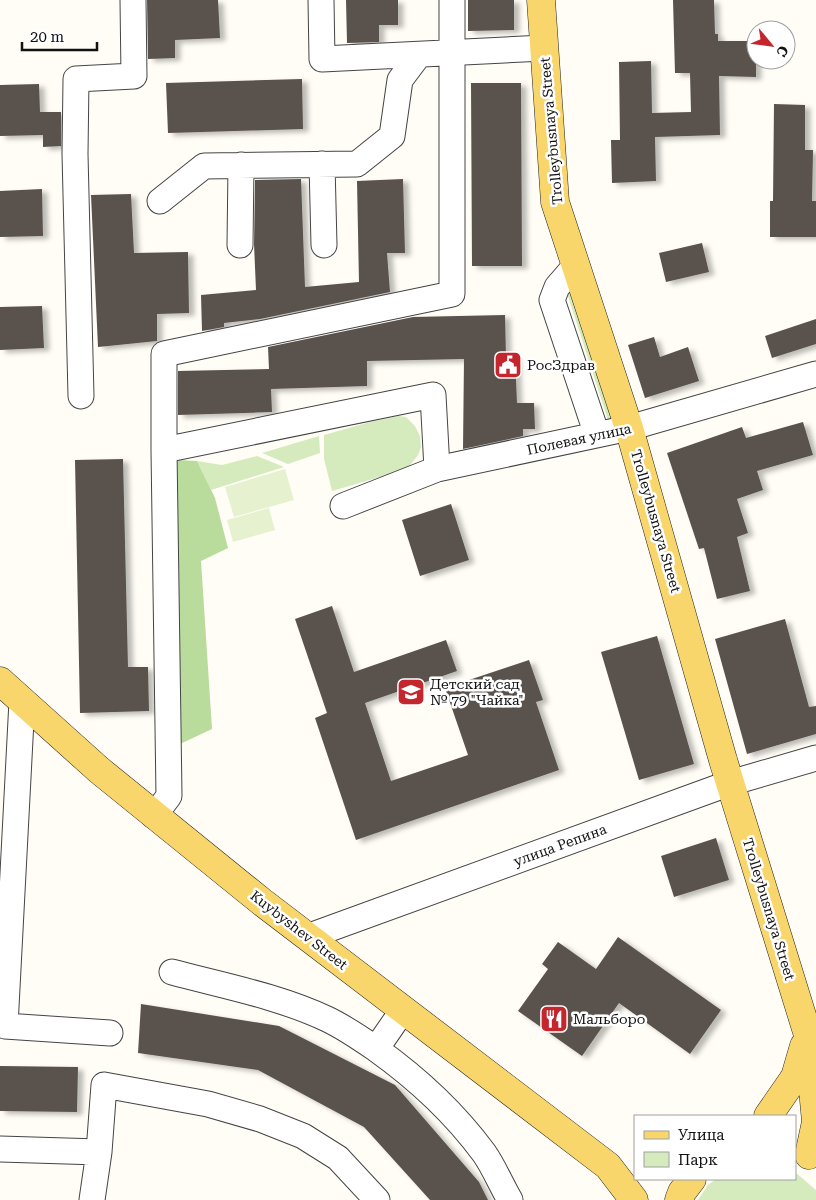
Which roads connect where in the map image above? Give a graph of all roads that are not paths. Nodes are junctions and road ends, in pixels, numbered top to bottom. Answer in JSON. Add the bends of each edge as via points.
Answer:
{"nodes":[{"id":1,"x":133,"y":0,"type":"edge"},
{"id":2,"x":322,"y":0,"type":"edge"},
{"id":3,"x":452,"y":0,"type":"edge"},
{"id":4,"x":541,"y":0,"type":"edge"},
{"id":5,"x":544,"y":48,"type":"junction"},
{"id":6,"x":452,"y":54,"type":"junction"},
{"id":7,"x":418,"y":56,"type":"junction"},
{"id":8,"x":322,"y":164,"type":"junction"},
{"id":9,"x":241,"y":165,"type":"junction"},
{"id":10,"x":160,"y":202,"type":"dead end"},
{"id":11,"x":240,"y":245,"type":"dead end"},
{"id":12,"x":324,"y":245,"type":"dead end"},
{"id":13,"x":576,"y":265,"type":"junction"},
{"id":14,"x":816,"y":374,"type":"edge"},
{"id":15,"x":81,"y":396,"type":"dead end"},
{"id":16,"x":630,"y":428,"type":"junction"},
{"id":17,"x":597,"y":435,"type":"junction"},
{"id":18,"x":164,"y":450,"type":"junction"},
{"id":19,"x":437,"y":469,"type":"junction"},
{"id":20,"x":343,"y":506,"type":"dead end"},
{"id":21,"x":0,"y":681,"type":"edge"},
{"id":22,"x":22,"y":701,"type":"junction"},
{"id":23,"x":816,"y":758,"type":"edge"},
{"id":24,"x":730,"y":783,"type":"junction"},
{"id":25,"x":154,"y":816,"type":"junction"},
{"id":26,"x":307,"y":937,"type":"junction"},
{"id":27,"x":172,"y":972,"type":"dead end"},
{"id":28,"x":403,"y":1010,"type":"junction"},
{"id":29,"x":110,"y":1033,"type":"dead end"},
{"id":30,"x":808,"y":1035,"type":"junction"},
{"id":31,"x":376,"y":1049,"type":"junction"},
{"id":32,"x":769,"y":1115,"type":"edge"},
{"id":33,"x":0,"y":1149,"type":"edge"},
{"id":34,"x":99,"y":1152,"type":"junction"},
{"id":35,"x":807,"y":1154,"type":"edge"},
{"id":36,"x":608,"y":1166,"type":"junction"},
{"id":37,"x":634,"y":1169,"type":"edge"},
{"id":38,"x":691,"y":1180,"type":"edge"},
{"id":39,"x":375,"y":1199,"type":"edge"},
{"id":40,"x":92,"y":1200,"type":"edge"},
{"id":41,"x":510,"y":1200,"type":"edge"},
{"id":42,"x":634,"y":1200,"type":"edge"},
{"id":43,"x":679,"y":1200,"type":"edge"}],
"edges":[{"from":1,"to":15,"type":"street","via":[[134,76],[76,79]]},
{"from":2,"to":7,"type":"street","via":[[322,59]]},
{"from":3,"to":6,"type":"street"},
{"from":4,"to":5,"type":"main road","name":"Trolleybusnaya Street"},
{"from":5,"to":6,"type":"street"},
{"from":5,"to":13,"type":"main road","name":"Trolleybusnaya Street","via":[[556,202]]},
{"from":6,"to":7,"type":"street"},
{"from":6,"to":18,"type":"street","via":[[452,294],[164,354]]},
{"from":7,"to":8,"type":"street","via":[[400,80],[392,136],[357,164]]},
{"from":8,"to":9,"type":"street"},
{"from":8,"to":12,"type":"street"},
{"from":9,"to":10,"type":"street","via":[[204,166]]},
{"from":9,"to":11,"type":"street"},
{"from":13,"to":16,"type":"main road","name":"Trolleybusnaya Street"},
{"from":13,"to":17,"type":"street","via":[[557,287],[552,300]]},
{"from":14,"to":16,"type":"street","name":"Полевая улица"},
{"from":16,"to":17,"type":"street","name":"Полевая улица"},
{"from":16,"to":24,"type":"main road","name":"Trolleybusnaya Street"},
{"from":17,"to":19,"type":"street","name":"Полевая улица"},
{"from":18,"to":19,"type":"street","via":[[432,396]]},
{"from":18,"to":25,"type":"street","via":[[169,796]]},
{"from":19,"to":20,"type":"street","name":"Полевая улица"},
{"from":21,"to":22,"type":"main road","name":"Kuybyshev Street"},
{"from":22,"to":25,"type":"main road","name":"Kuybyshev Street"},
{"from":22,"to":29,"type":"street","via":[[5,1026]]},
{"from":23,"to":24,"type":"street","name":"улица Репина"},
{"from":24,"to":26,"type":"street","name":"улица Репина"},
{"from":24,"to":30,"type":"main road","name":"Trolleybusnaya Street"},
{"from":25,"to":26,"type":"main road","name":"Kuybyshev Street"},
{"from":26,"to":28,"type":"main road","name":"Kuybyshev Street"},
{"from":27,"to":31,"type":"street","via":[[303,1008],[329,1019]]},
{"from":28,"to":31,"type":"street"},
{"from":28,"to":36,"type":"main road","name":"Kuybyshev Street"},
{"from":30,"to":32,"type":"main road","via":[[795,1077]]},
{"from":30,"to":35,"type":"main road","name":"Trolleybusnaya Street","via":[[816,1122]]},
{"from":31,"to":41,"type":"street","via":[[409,1072],[446,1107],[485,1154]]},
{"from":33,"to":34,"type":"street"},
{"from":34,"to":39,"type":"street","via":[[104,1085],[208,1104],[303,1136],[338,1158]]},
{"from":34,"to":40,"type":"street"},
{"from":36,"to":37,"type":"main road"},
{"from":36,"to":42,"type":"main road","name":"Kuybyshev Street"},
{"from":38,"to":43,"type":"main road"}]}
